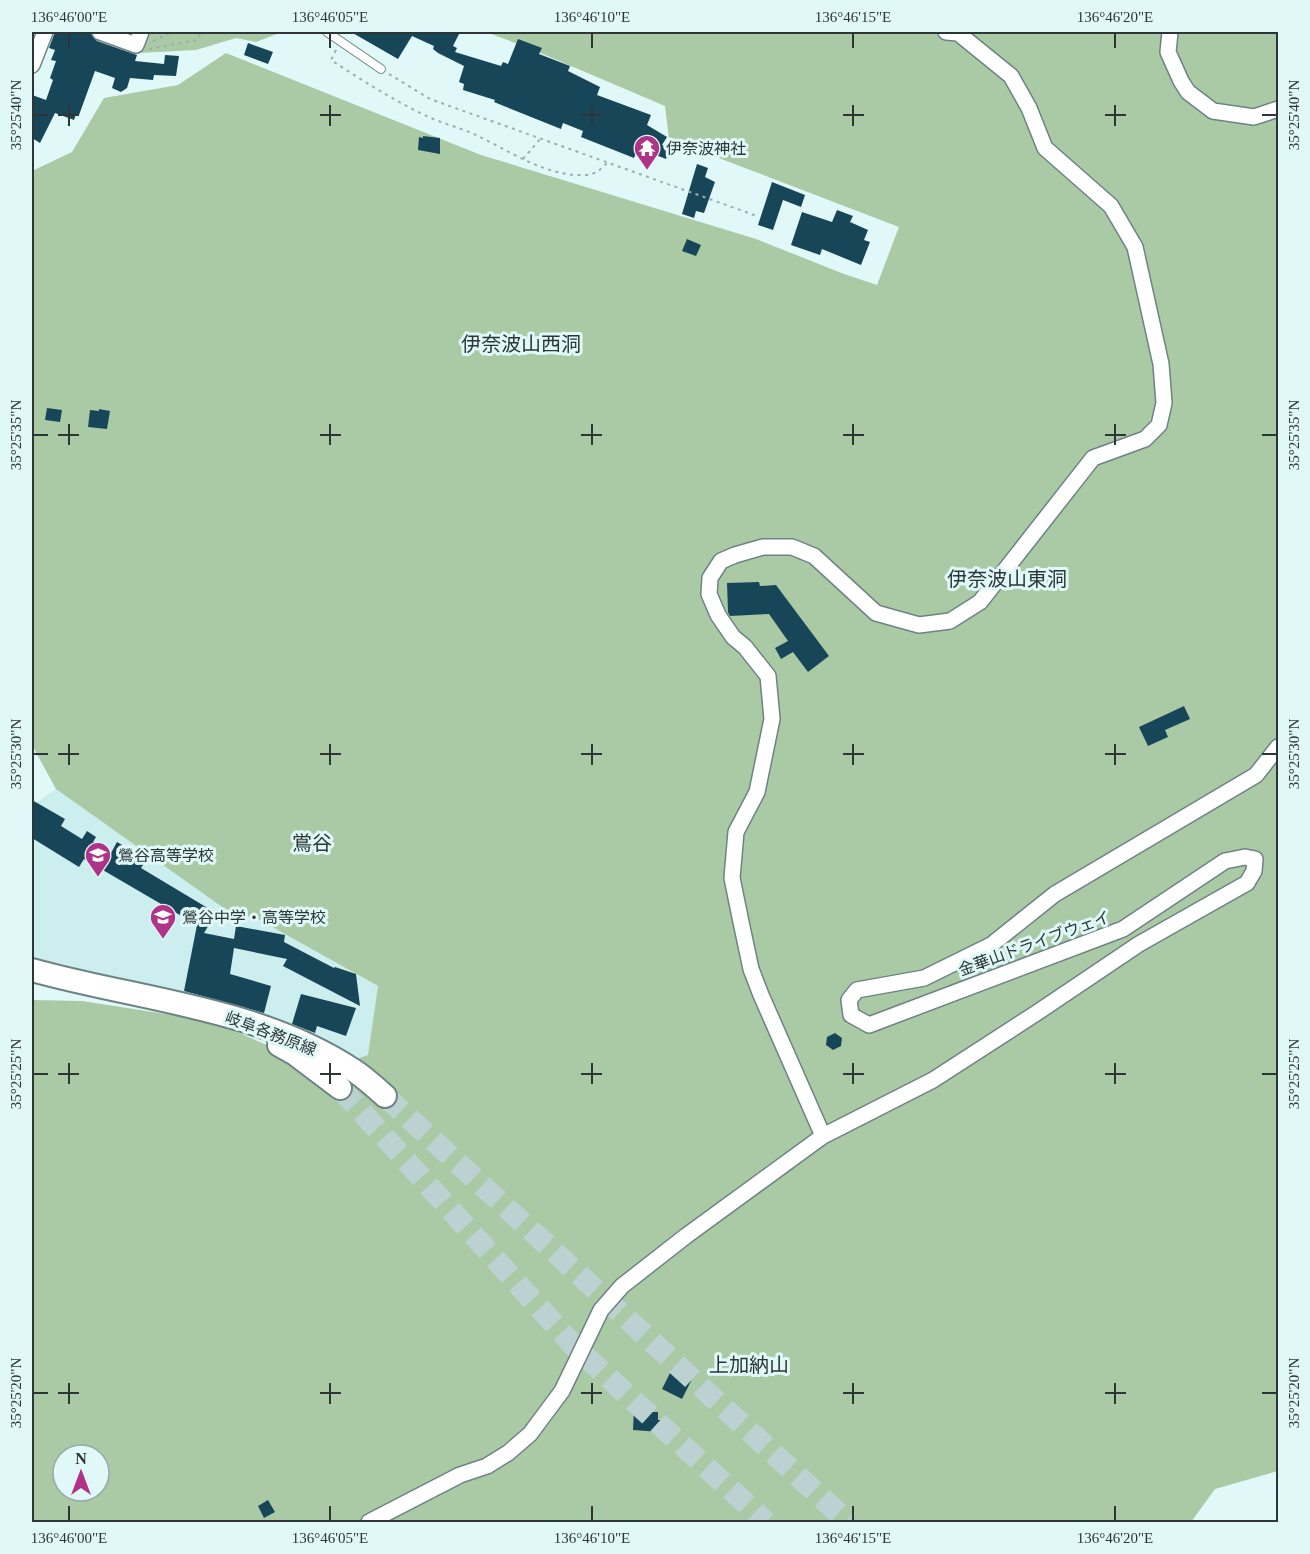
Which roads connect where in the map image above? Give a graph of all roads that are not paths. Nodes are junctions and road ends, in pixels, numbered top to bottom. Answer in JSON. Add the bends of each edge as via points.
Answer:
{"nodes":[{"id":1,"x":45,"y":32,"type":"edge"},
{"id":2,"x":100,"y":32,"type":"edge"},
{"id":3,"x":327,"y":32,"type":"edge"},
{"id":4,"x":946,"y":32,"type":"edge"},
{"id":5,"x":1170,"y":32,"type":"edge"},
{"id":6,"x":148,"y":37,"type":"edge"},
{"id":7,"x":32,"y":65,"type":"edge"},
{"id":8,"x":381,"y":69,"type":"road end"},
{"id":9,"x":1278,"y":109,"type":"edge"},
{"id":10,"x":1278,"y":747,"type":"edge"},
{"id":11,"x":32,"y":970,"type":"edge"},
{"id":12,"x":216,"y":1013,"type":"junction"},
{"id":13,"x":340,"y":1088,"type":"tunnel mouth"},
{"id":14,"x":385,"y":1096,"type":"tunnel mouth"},
{"id":15,"x":823,"y":1136,"type":"junction"},
{"id":16,"x":369,"y":1522,"type":"edge"}],
"edges":[{"from":1,"to":7,"type":"street"},
{"from":2,"to":6,"type":"street","via":[[136,45]]},
{"from":3,"to":8,"type":"lane"},
{"from":4,"to":15,"type":"street","via":[[958,33],[1011,76],[1045,148],[1111,206],[1135,247],[1161,364],[1164,403],[1159,425],[1145,439],[1093,458],[980,602],[950,621],[919,625],[876,613],[814,556],[792,547],[763,547],[735,555],[721,561],[710,578],[709,594],[718,615],[768,676],[772,719],[757,792],[736,832],[732,878],[761,995]]},
{"from":5,"to":9,"type":"street","via":[[1167,52],[1180,81],[1213,111],[1254,117]]},
{"from":10,"to":15,"type":"street","name":"金華山ドライブウェイ","via":[[1256,776],[1055,894],[991,945],[924,978],[857,990],[849,1000],[852,1015],[869,1025],[1124,929],[1225,861],[1255,859],[1247,883],[1139,944],[933,1080]]},
{"from":11,"to":12,"type":"main road","name":"岐阜各務原線"},
{"from":12,"to":13,"type":"main road","name":"岐阜各務原線","via":[[295,1054]]},
{"from":12,"to":14,"type":"main road","name":"岐阜各務原線","via":[[317,1049],[355,1071]]},
{"from":15,"to":16,"type":"street","name":"金華山ドライブウェイ","via":[[621,1286],[601,1310],[562,1391],[530,1434],[508,1453]]}]}
